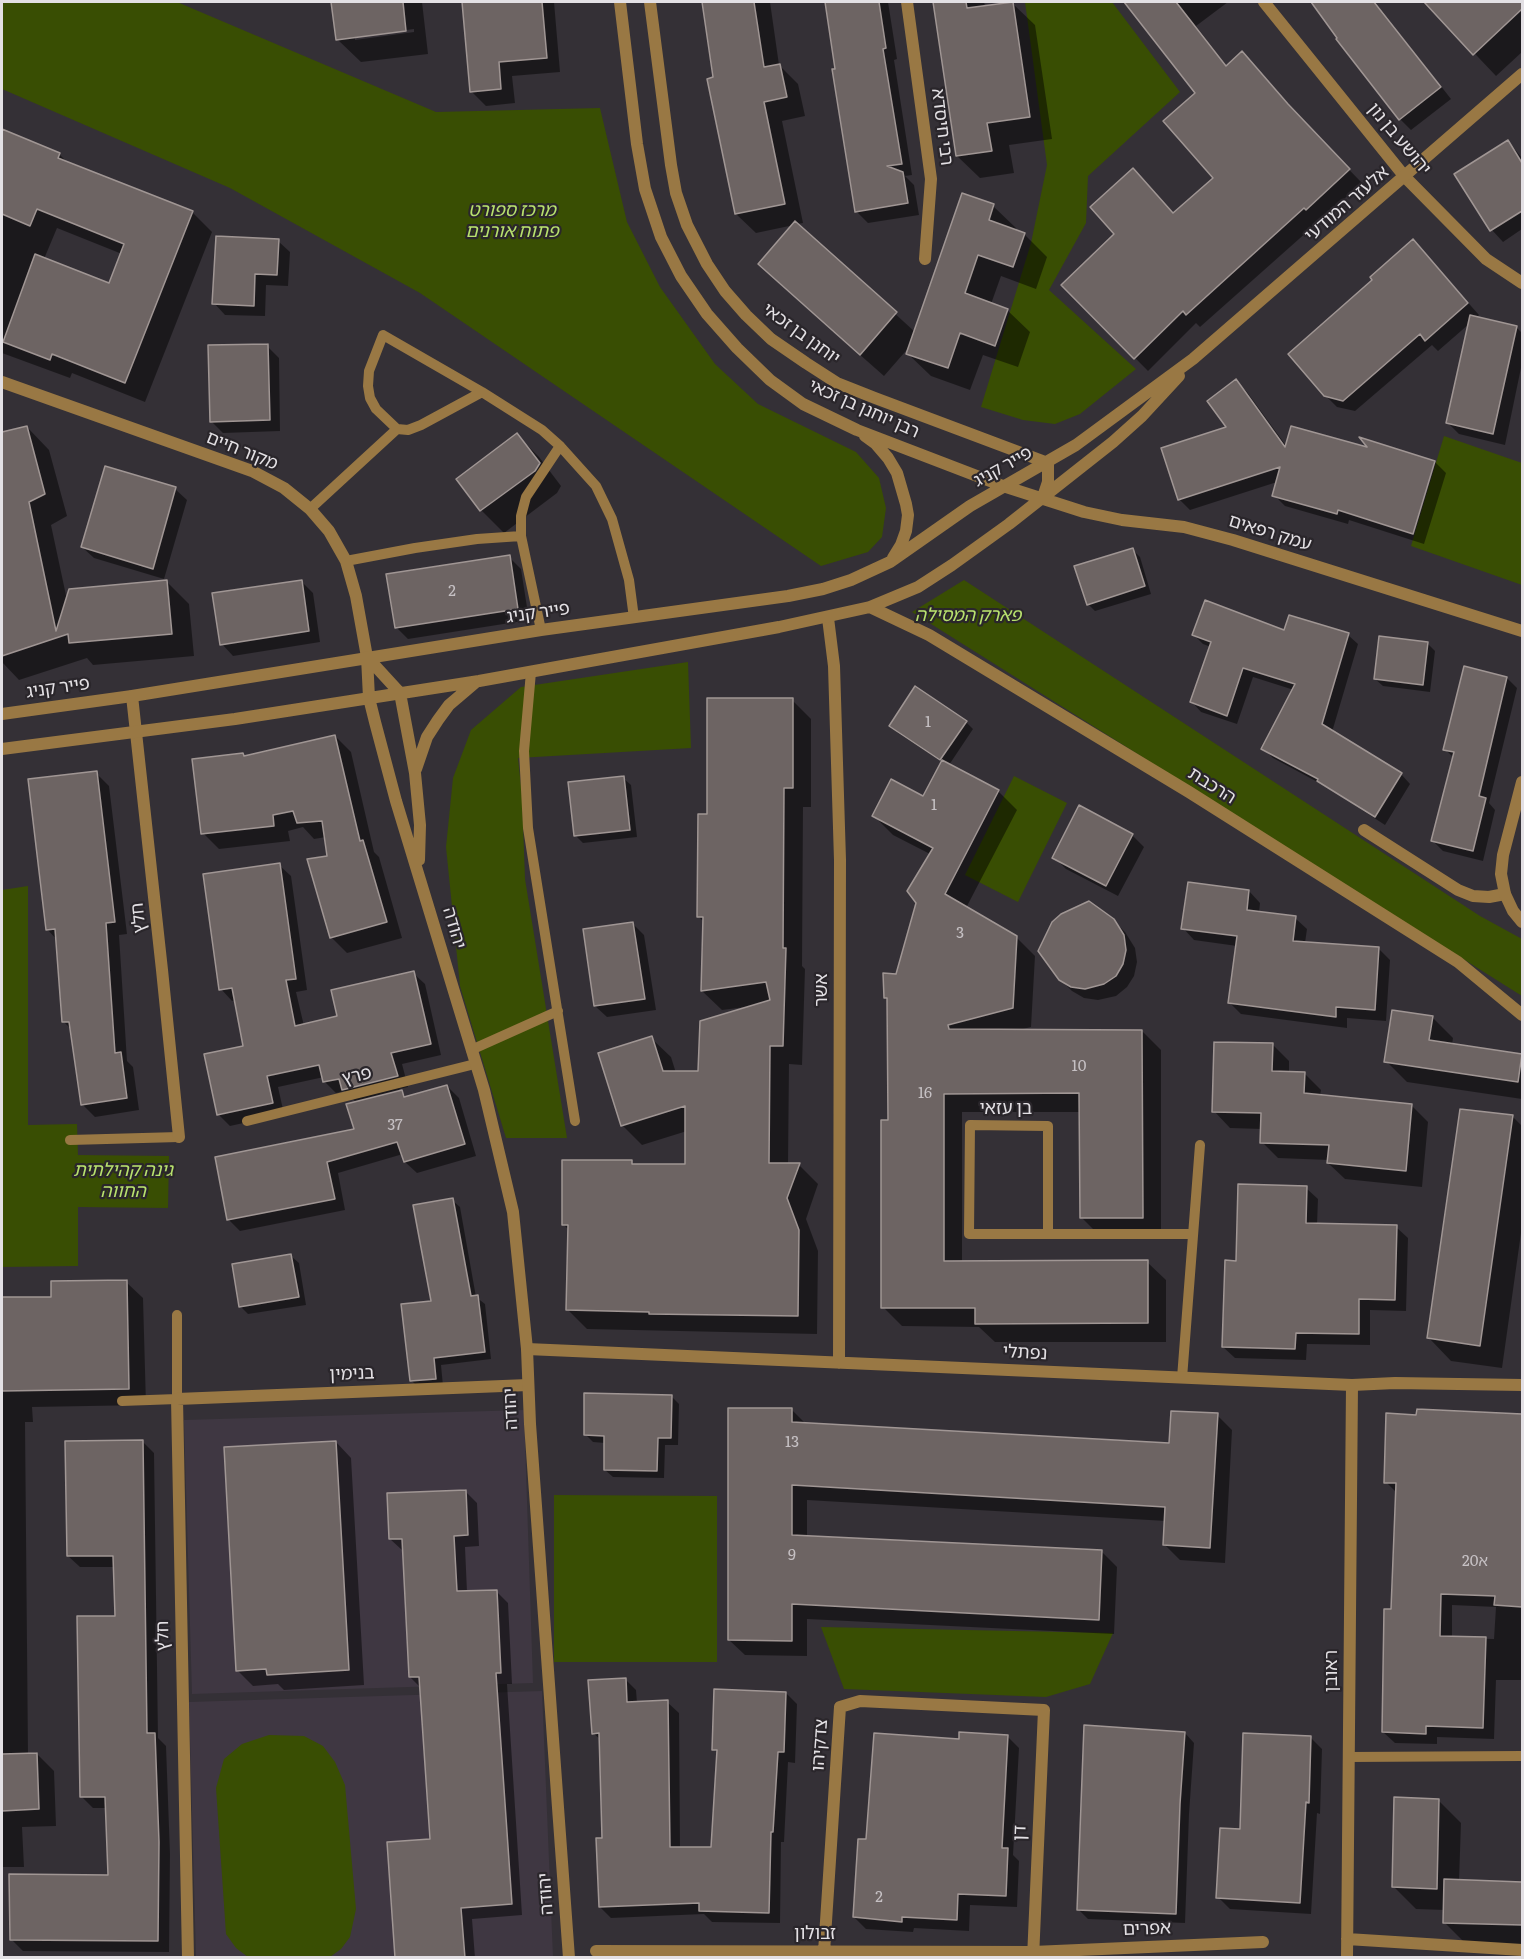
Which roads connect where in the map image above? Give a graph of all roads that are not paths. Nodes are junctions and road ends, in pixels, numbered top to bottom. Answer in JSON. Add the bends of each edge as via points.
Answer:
{"nodes":[{"id":1,"x":620,"y":2,"type":"edge"},
{"id":2,"x":650,"y":2,"type":"edge"},
{"id":3,"x":907,"y":2,"type":"edge"},
{"id":4,"x":1263,"y":2,"type":"edge"},
{"id":5,"x":1522,"y":74,"type":"edge"},
{"id":6,"x":1405,"y":177,"type":"junction"},
{"id":7,"x":925,"y":258,"type":"dead end"},
{"id":8,"x":1522,"y":283,"type":"edge"},
{"id":9,"x":1193,"y":359,"type":"junction"},
{"id":10,"x":2,"y":382,"type":"edge"},
{"id":11,"x":482,"y":392,"type":"junction"},
{"id":12,"x":397,"y":429,"type":"junction"},
{"id":13,"x":857,"y":430,"type":"junction"},
{"id":14,"x":561,"y":446,"type":"junction"},
{"id":15,"x":1048,"y":463,"type":"junction"},
{"id":16,"x":1004,"y":486,"type":"junction"},
{"id":17,"x":1043,"y":498,"type":"junction"},
{"id":18,"x":310,"y":509,"type":"junction"},
{"id":19,"x":521,"y":536,"type":"junction"},
{"id":20,"x":346,"y":561,"type":"junction"},
{"id":21,"x":890,"y":562,"type":"junction"},
{"id":22,"x":870,"y":607,"type":"junction"},
{"id":23,"x":634,"y":618,"type":"junction"},
{"id":24,"x":828,"y":618,"type":"junction"},
{"id":25,"x":541,"y":630,"type":"junction"},
{"id":26,"x":1522,"y":631,"type":"edge"},
{"id":27,"x":367,"y":657,"type":"junction"},
{"id":28,"x":531,"y":672,"type":"junction"},
{"id":29,"x":479,"y":681,"type":"junction"},
{"id":30,"x":400,"y":693,"type":"junction"},
{"id":31,"x":132,"y":696,"type":"junction"},
{"id":32,"x":369,"y":698,"type":"junction"},
{"id":33,"x":2,"y":714,"type":"edge"},
{"id":34,"x":137,"y":730,"type":"junction"},
{"id":35,"x":2,"y":749,"type":"edge"},
{"id":36,"x":415,"y":774,"type":"junction"},
{"id":37,"x":1522,"y":782,"type":"edge"},
{"id":38,"x":1364,"y":830,"type":"dead end"},
{"id":39,"x":419,"y":870,"type":"junction"},
{"id":40,"x":1505,"y":894,"type":"junction"},
{"id":41,"x":1522,"y":922,"type":"edge"},
{"id":42,"x":558,"y":1011,"type":"junction"},
{"id":43,"x":1522,"y":1015,"type":"edge"},
{"id":44,"x":471,"y":1050,"type":"junction"},
{"id":45,"x":475,"y":1064,"type":"junction"},
{"id":46,"x":247,"y":1121,"type":"dead end"},
{"id":47,"x":575,"y":1121,"type":"dead end"},
{"id":48,"x":179,"y":1137,"type":"joint"},
{"id":49,"x":70,"y":1140,"type":"dead end"},
{"id":50,"x":1200,"y":1145,"type":"dead end"},
{"id":51,"x":1048,"y":1234,"type":"junction"},
{"id":52,"x":1193,"y":1234,"type":"junction"},
{"id":53,"x":177,"y":1315,"type":"dead end"},
{"id":54,"x":527,"y":1349,"type":"junction"},
{"id":55,"x":839,"y":1363,"type":"junction"},
{"id":56,"x":1182,"y":1378,"type":"junction"},
{"id":57,"x":1352,"y":1385,"type":"junction"},
{"id":58,"x":1522,"y":1385,"type":"edge"},
{"id":59,"x":528,"y":1386,"type":"junction"},
{"id":60,"x":177,"y":1399,"type":"junction"},
{"id":61,"x":122,"y":1401,"type":"dead end"},
{"id":62,"x":1044,"y":1710,"type":"joint"},
{"id":63,"x":1522,"y":1756,"type":"edge"},
{"id":64,"x":1349,"y":1757,"type":"junction"},
{"id":65,"x":1347,"y":1938,"type":"junction"},
{"id":66,"x":1263,"y":1942,"type":"dead end"},
{"id":67,"x":1522,"y":1950,"type":"edge"},
{"id":68,"x":596,"y":1951,"type":"dead end"},
{"id":69,"x":824,"y":1952,"type":"junction"},
{"id":70,"x":1033,"y":1955,"type":"edge"},
{"id":71,"x":188,"y":1958,"type":"edge"},
{"id":72,"x":569,"y":1958,"type":"edge"},
{"id":73,"x":1347,"y":1958,"type":"edge"}],
"edges":[{"from":1,"to":13,"type":"street","name":"רבן יוחנן בן זכאי","via":[[645,189],[661,237],[681,276],[736,348],[770,380],[803,404]]},
{"from":2,"to":15,"type":"street","name":"יוחנן בן זכאי","via":[[676,193],[687,225],[725,291],[780,345],[837,382]]},
{"from":3,"to":7,"type":"street","name":"רבי חיסדא","via":[[931,179]]},
{"from":4,"to":6,"type":"street","name":"יהושע בן נון"},
{"from":5,"to":6,"type":"street","name":"אלעזר המודעי"},
{"from":6,"to":8,"type":"street","name":"יהושע בן נון","via":[[1486,259]]},
{"from":6,"to":9,"type":"street","name":"אלעזר המודעי"},
{"from":9,"to":15,"type":"street","name":"אלעזר המודעי"},
{"from":9,"to":17,"type":"street","name":"אלעזר המודעי","via":[[1135,422]]},
{"from":10,"to":18,"type":"street","name":"מקור חיים","via":[[252,471],[284,488]]},
{"from":11,"to":12,"type":"lane","via":[[421,425]]},
{"from":11,"to":12,"type":"lane","via":[[382,335],[369,371],[368,386],[376,409]]},
{"from":11,"to":14,"type":"lane"},
{"from":12,"to":18,"type":"lane"},
{"from":13,"to":16,"type":"street","name":"רבן יוחנן בן זכאי"},
{"from":13,"to":21,"type":"street","via":[[888,458],[903,489],[908,515],[906,531]]},
{"from":14,"to":19,"type":"lane","via":[[526,497]]},
{"from":14,"to":23,"type":"lane","via":[[596,486],[612,519],[629,580]]},
{"from":15,"to":16,"type":"street","name":"פייר קניג"},
{"from":15,"to":17,"type":"street"},
{"from":16,"to":17,"type":"street","name":"עמק רפאים"},
{"from":16,"to":21,"type":"street","name":"פייר קניג"},
{"from":17,"to":22,"type":"street","via":[[936,576]]},
{"from":17,"to":26,"type":"street","name":"עמק רפאים","via":[[1106,518],[1184,527],[1233,540]]},
{"from":18,"to":20,"type":"street","name":"מקור חיים","via":[[329,531]]},
{"from":19,"to":20,"type":"lane","via":[[477,539]]},
{"from":19,"to":25,"type":"lane"},
{"from":20,"to":27,"type":"street","name":"מקור חיים"},
{"from":21,"to":23,"type":"street","name":"פייר קניג","via":[[823,589]]},
{"from":22,"to":24,"type":"street"},
{"from":22,"to":43,"type":"street","name":"הרכבת","via":[[929,635],[1189,792],[1458,962]]},
{"from":23,"to":25,"type":"street","name":"פייר קניג"},
{"from":24,"to":28,"type":"street"},
{"from":24,"to":55,"type":"street","name":"אשר","via":[[834,666],[840,860]]},
{"from":25,"to":27,"type":"street","name":"פייר קניג"},
{"from":27,"to":30,"type":"street"},
{"from":27,"to":31,"type":"street","name":"פייר קניג"},
{"from":27,"to":32,"type":"street","name":"יהודה"},
{"from":28,"to":29,"type":"street"},
{"from":28,"to":42,"type":"lane","via":[[524,751],[528,828]]},
{"from":29,"to":30,"type":"street"},
{"from":29,"to":36,"type":"street","via":[[449,705],[438,720],[427,737]]},
{"from":30,"to":32,"type":"street"},
{"from":30,"to":36,"type":"street","name":"יהודה"},
{"from":31,"to":33,"type":"street","name":"פייר קניג"},
{"from":31,"to":34,"type":"street","name":"חלץ"},
{"from":32,"to":34,"type":"street"},
{"from":32,"to":39,"type":"street","name":"יהודה"},
{"from":34,"to":35,"type":"street"},
{"from":34,"to":48,"type":"street","name":"חלץ"},
{"from":36,"to":39,"type":"street","name":"יהודה"},
{"from":37,"to":40,"type":"street","via":[[1503,855]]},
{"from":38,"to":40,"type":"street","via":[[1458,890],[1473,896]]},
{"from":39,"to":44,"type":"street","name":"יהודה"},
{"from":40,"to":41,"type":"street"},
{"from":42,"to":44,"type":"lane"},
{"from":42,"to":47,"type":"lane"},
{"from":44,"to":45,"type":"street","name":"יהודה"},
{"from":45,"to":46,"type":"lane","name":"פרץ"},
{"from":45,"to":54,"type":"street","name":"יהודה","via":[[513,1212]]},
{"from":48,"to":49,"type":"lane"},
{"from":50,"to":52,"type":"lane"},
{"from":51,"to":51,"type":"lane","name":"בן עזאי","via":[[969,1233],[970,1125],[1048,1126]]},
{"from":51,"to":52,"type":"lane","name":"בן עזאי"},
{"from":52,"to":56,"type":"lane"},
{"from":53,"to":60,"type":"lane","name":"חלץ"},
{"from":54,"to":55,"type":"street","name":"נפתלי"},
{"from":54,"to":59,"type":"street","name":"יהודה"},
{"from":55,"to":56,"type":"street","name":"נפתלי"},
{"from":56,"to":57,"type":"street","name":"נפתלי"},
{"from":57,"to":58,"type":"street","name":"נפתלי"},
{"from":57,"to":64,"type":"street","name":"ראובן"},
{"from":59,"to":60,"type":"street","name":"בנימין"},
{"from":59,"to":72,"type":"street","name":"יהודה"},
{"from":60,"to":61,"type":"lane"},
{"from":60,"to":71,"type":"street","name":"חלץ"},
{"from":62,"to":69,"type":"street","name":"צדקיהו","via":[[860,1701],[840,1707]]},
{"from":62,"to":70,"type":"street","name":"דן"},
{"from":63,"to":64,"type":"lane"},
{"from":64,"to":65,"type":"street","name":"ראובן"},
{"from":65,"to":67,"type":"street"},
{"from":65,"to":73,"type":"street","name":"ראובן"},
{"from":66,"to":70,"type":"street","name":"אפרים"},
{"from":68,"to":69,"type":"street","name":"זבולון"},
{"from":69,"to":70,"type":"street","name":"זבולון"}]}
